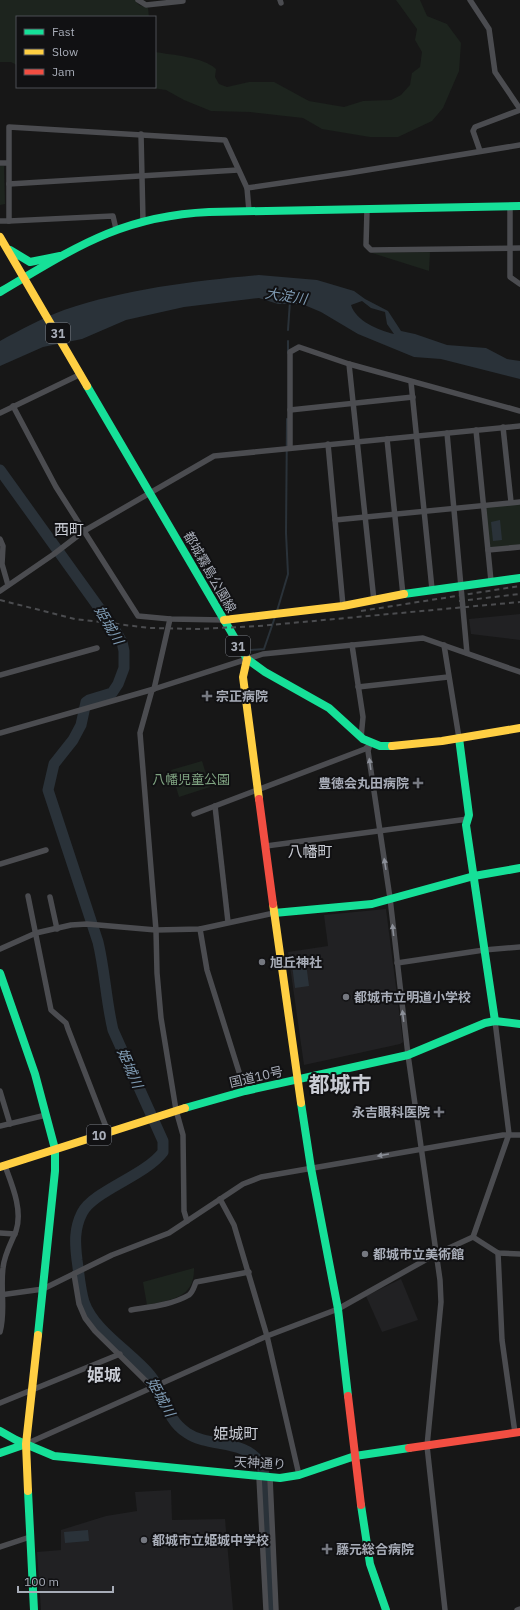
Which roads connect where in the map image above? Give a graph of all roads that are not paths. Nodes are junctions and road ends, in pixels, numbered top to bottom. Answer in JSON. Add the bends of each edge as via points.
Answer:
{"nodes":[{"id":1,"x":138,"y":0,"type":"edge"},
{"id":2,"x":470,"y":0,"type":"edge"},
{"id":3,"x":183,"y":1,"type":"dead end"},
{"id":4,"x":520,"y":110,"type":"edge"},
{"id":5,"x":141,"y":134,"type":"junction"},
{"id":6,"x":520,"y":145,"type":"edge"},
{"id":7,"x":480,"y":151,"type":"junction"},
{"id":8,"x":8,"y":163,"type":"junction"},
{"id":9,"x":0,"y":164,"type":"edge"},
{"id":10,"x":238,"y":170,"type":"junction"},
{"id":11,"x":143,"y":177,"type":"junction"},
{"id":12,"x":9,"y":184,"type":"junction"},
{"id":13,"x":247,"y":188,"type":"junction"},
{"id":14,"x":510,"y":206,"type":"junction"},
{"id":15,"x":520,"y":206,"type":"edge"},
{"id":16,"x":367,"y":210,"type":"junction"},
{"id":17,"x":249,"y":211,"type":"junction"},
{"id":18,"x":0,"y":221,"type":"edge"},
{"id":19,"x":9,"y":221,"type":"junction"},
{"id":20,"x":143,"y":221,"type":"junction"},
{"id":21,"x":116,"y":229,"type":"junction"},
{"id":22,"x":0,"y":237,"type":"edge"},
{"id":23,"x":510,"y":248,"type":"junction"},
{"id":24,"x":520,"y":248,"type":"edge"},
{"id":25,"x":9,"y":249,"type":"junction"},
{"id":26,"x":60,"y":256,"type":"junction"},
{"id":27,"x":24,"y":278,"type":"junction"},
{"id":28,"x":520,"y":284,"type":"edge"},
{"id":29,"x":0,"y":292,"type":"edge"},
{"id":30,"x":349,"y":364,"type":"junction"},
{"id":31,"x":80,"y":372,"type":"junction"},
{"id":32,"x":411,"y":382,"type":"junction"},
{"id":33,"x":413,"y":397,"type":"junction"},
{"id":34,"x":353,"y":404,"type":"junction"},
{"id":35,"x":13,"y":406,"type":"junction"},
{"id":36,"x":290,"y":410,"type":"junction"},
{"id":37,"x":520,"y":411,"type":"edge"},
{"id":38,"x":0,"y":413,"type":"edge"},
{"id":39,"x":520,"y":426,"type":"edge"},
{"id":40,"x":503,"y":427,"type":"junction"},
{"id":41,"x":476,"y":430,"type":"junction"},
{"id":42,"x":447,"y":433,"type":"junction"},
{"id":43,"x":416,"y":436,"type":"junction"},
{"id":44,"x":387,"y":439,"type":"junction"},
{"id":45,"x":357,"y":441,"type":"junction"},
{"id":46,"x":328,"y":444,"type":"junction"},
{"id":47,"x":287,"y":448,"type":"junction"},
{"id":48,"x":150,"y":492,"type":"junction"},
{"id":49,"x":511,"y":502,"type":"junction"},
{"id":50,"x":520,"y":502,"type":"edge"},
{"id":51,"x":483,"y":505,"type":"junction"},
{"id":52,"x":454,"y":508,"type":"junction"},
{"id":53,"x":424,"y":512,"type":"junction"},
{"id":54,"x":395,"y":514,"type":"junction"},
{"id":55,"x":366,"y":517,"type":"junction"},
{"id":56,"x":335,"y":520,"type":"junction"},
{"id":57,"x":84,"y":531,"type":"junction"},
{"id":58,"x":0,"y":539,"type":"edge"},
{"id":59,"x":520,"y":547,"type":"edge"},
{"id":60,"x":488,"y":550,"type":"junction"},
{"id":61,"x":520,"y":578,"type":"edge"},
{"id":62,"x":491,"y":581,"type":"junction"},
{"id":63,"x":8,"y":585,"type":"junction"},
{"id":64,"x":462,"y":585,"type":"junction"},
{"id":65,"x":432,"y":589,"type":"junction"},
{"id":66,"x":0,"y":591,"type":"edge"},
{"id":67,"x":403,"y":595,"type":"junction"},
{"id":68,"x":374,"y":601,"type":"junction"},
{"id":69,"x":343,"y":606,"type":"junction"},
{"id":70,"x":170,"y":619,"type":"junction"},
{"id":71,"x":224,"y":620,"type":"junction"},
{"id":72,"x":352,"y":645,"type":"junction"},
{"id":73,"x":444,"y":645,"type":"junction"},
{"id":74,"x":97,"y":648,"type":"dead end"},
{"id":75,"x":468,"y":653,"type":"junction"},
{"id":76,"x":247,"y":659,"type":"junction"},
{"id":77,"x":520,"y":672,"type":"edge"},
{"id":78,"x":0,"y":675,"type":"edge"},
{"id":79,"x":448,"y":676,"type":"junction"},
{"id":80,"x":358,"y":687,"type":"junction"},
{"id":81,"x":153,"y":689,"type":"junction"},
{"id":82,"x":520,"y":728,"type":"edge"},
{"id":83,"x":0,"y":733,"type":"edge"},
{"id":84,"x":361,"y":738,"type":"junction"},
{"id":85,"x":459,"y":738,"type":"junction"},
{"id":86,"x":370,"y":744,"type":"junction"},
{"id":87,"x":258,"y":789,"type":"junction"},
{"id":88,"x":215,"y":806,"type":"junction"},
{"id":89,"x":194,"y":814,"type":"dead end"},
{"id":90,"x":468,"y":819,"type":"junction"},
{"id":91,"x":379,"y":830,"type":"junction"},
{"id":92,"x":266,"y":846,"type":"junction"},
{"id":93,"x":46,"y":850,"type":"dead end"},
{"id":94,"x":0,"y":864,"type":"edge"},
{"id":95,"x":520,"y":868,"type":"edge"},
{"id":96,"x":474,"y":876,"type":"junction"},
{"id":97,"x":28,"y":896,"type":"dead end"},
{"id":98,"x":50,"y":897,"type":"dead end"},
{"id":99,"x":390,"y":898,"type":"junction"},
{"id":100,"x":274,"y":913,"type":"junction"},
{"id":101,"x":228,"y":922,"type":"junction"},
{"id":102,"x":57,"y":929,"type":"junction"},
{"id":103,"x":200,"y":929,"type":"junction"},
{"id":104,"x":156,"y":930,"type":"junction"},
{"id":105,"x":36,"y":933,"type":"junction"},
{"id":106,"x":520,"y":948,"type":"edge"},
{"id":107,"x":0,"y":949,"type":"edge"},
{"id":108,"x":484,"y":950,"type":"junction"},
{"id":109,"x":397,"y":963,"type":"junction"},
{"id":110,"x":0,"y":973,"type":"edge"},
{"id":111,"x":495,"y":1021,"type":"junction"},
{"id":112,"x":520,"y":1024,"type":"edge"},
{"id":113,"x":408,"y":1054,"type":"junction"},
{"id":114,"x":297,"y":1080,"type":"junction"},
{"id":115,"x":0,"y":1091,"type":"edge"},
{"id":116,"x":246,"y":1091,"type":"junction"},
{"id":117,"x":176,"y":1110,"type":"junction"},
{"id":118,"x":46,"y":1115,"type":"junction"},
{"id":119,"x":10,"y":1124,"type":"junction"},
{"id":120,"x":0,"y":1126,"type":"edge"},
{"id":121,"x":108,"y":1132,"type":"junction"},
{"id":122,"x":510,"y":1134,"type":"junction"},
{"id":123,"x":520,"y":1135,"type":"edge"},
{"id":124,"x":55,"y":1149,"type":"junction"},
{"id":125,"x":421,"y":1149,"type":"junction"},
{"id":126,"x":3,"y":1166,"type":"edge"},
{"id":127,"x":311,"y":1168,"type":"junction"},
{"id":128,"x":220,"y":1199,"type":"junction"},
{"id":129,"x":187,"y":1221,"type":"junction"},
{"id":130,"x":0,"y":1233,"type":"edge"},
{"id":131,"x":15,"y":1234,"type":"junction"},
{"id":132,"x":473,"y":1237,"type":"junction"},
{"id":133,"x":498,"y":1253,"type":"junction"},
{"id":134,"x":436,"y":1254,"type":"junction"},
{"id":135,"x":520,"y":1254,"type":"edge"},
{"id":136,"x":249,"y":1272,"type":"junction"},
{"id":137,"x":75,"y":1274,"type":"junction"},
{"id":138,"x":42,"y":1289,"type":"junction"},
{"id":139,"x":2,"y":1295,"type":"edge"},
{"id":140,"x":338,"y":1309,"type":"junction"},
{"id":141,"x":131,"y":1310,"type":"dead end"},
{"id":142,"x":0,"y":1332,"type":"edge"},
{"id":143,"x":267,"y":1336,"type":"junction"},
{"id":144,"x":120,"y":1354,"type":"junction"},
{"id":145,"x":152,"y":1387,"type":"junction"},
{"id":146,"x":30,"y":1392,"type":"junction"},
{"id":147,"x":0,"y":1403,"type":"edge"},
{"id":148,"x":0,"y":1431,"type":"edge"},
{"id":149,"x":519,"y":1433,"type":"edge"},
{"id":150,"x":26,"y":1444,"type":"junction"},
{"id":151,"x":427,"y":1446,"type":"junction"},
{"id":152,"x":0,"y":1454,"type":"edge"},
{"id":153,"x":355,"y":1456,"type":"junction"},
{"id":154,"x":299,"y":1475,"type":"junction"},
{"id":155,"x":259,"y":1477,"type":"junction"},
{"id":156,"x":269,"y":1478,"type":"junction"},
{"id":157,"x":30,"y":1538,"type":"junction"},
{"id":158,"x":0,"y":1547,"type":"edge"},
{"id":159,"x":34,"y":1610,"type":"edge"},
{"id":160,"x":266,"y":1610,"type":"edge"},
{"id":161,"x":276,"y":1610,"type":"edge"},
{"id":162,"x":386,"y":1610,"type":"edge"},
{"id":163,"x":445,"y":1610,"type":"edge"}],
"edges":[{"from":1,"to":3,"type":"street","via":[[146,5]]},
{"from":2,"to":4,"type":"street","via":[[489,29],[495,72]]},
{"from":4,"to":7,"type":"street","via":[[475,126],[473,131]]},
{"from":5,"to":8,"type":"street","via":[[9,127]]},
{"from":5,"to":10,"type":"street","via":[[225,140]]},
{"from":5,"to":11,"type":"street"},
{"from":6,"to":7,"type":"street"},
{"from":7,"to":13,"type":"street"},
{"from":8,"to":9,"type":"street"},
{"from":8,"to":12,"type":"street"},
{"from":10,"to":11,"type":"street"},
{"from":10,"to":13,"type":"street"},
{"from":11,"to":12,"type":"street"},
{"from":11,"to":20,"type":"street"},
{"from":12,"to":19,"type":"street"},
{"from":13,"to":17,"type":"street"},
{"from":14,"to":15,"type":"main road"},
{"from":14,"to":16,"type":"main road"},
{"from":14,"to":23,"type":"street"},
{"from":16,"to":17,"type":"main road"},
{"from":16,"to":23,"type":"street","via":[[366,245],[372,250]]},
{"from":17,"to":20,"type":"main road","via":[[190,213]]},
{"from":18,"to":19,"type":"street"},
{"from":19,"to":21,"type":"street","via":[[113,216]]},
{"from":20,"to":21,"type":"main road"},
{"from":21,"to":26,"type":"main road"},
{"from":22,"to":25,"type":"main road","name":"都城霧島公園線","number":"31"},
{"from":23,"to":24,"type":"street"},
{"from":23,"to":28,"type":"street","via":[[510,278]]},
{"from":25,"to":26,"type":"main road","via":[[30,262]]},
{"from":25,"to":27,"type":"main road","name":"都城霧島公園線","number":"31"},
{"from":26,"to":27,"type":"main road"},
{"from":27,"to":29,"type":"main road"},
{"from":27,"to":31,"type":"main road","name":"都城霧島公園線","number":"31"},
{"from":30,"to":32,"type":"street"},
{"from":30,"to":34,"type":"street"},
{"from":30,"to":36,"type":"street","via":[[299,347],[290,352]]},
{"from":31,"to":35,"type":"street"},
{"from":31,"to":48,"type":"main road","name":"都城霧島公園線","number":"31"},
{"from":32,"to":33,"type":"street"},
{"from":32,"to":37,"type":"street"},
{"from":33,"to":34,"type":"street"},
{"from":33,"to":43,"type":"street"},
{"from":34,"to":36,"type":"street"},
{"from":34,"to":45,"type":"street"},
{"from":35,"to":38,"type":"street"},
{"from":35,"to":57,"type":"street","via":[[56,487]]},
{"from":36,"to":47,"type":"street"},
{"from":39,"to":40,"type":"street"},
{"from":40,"to":41,"type":"street"},
{"from":40,"to":49,"type":"street"},
{"from":41,"to":42,"type":"street"},
{"from":41,"to":51,"type":"street"},
{"from":42,"to":43,"type":"street"},
{"from":42,"to":52,"type":"street"},
{"from":43,"to":44,"type":"street"},
{"from":43,"to":53,"type":"street"},
{"from":44,"to":45,"type":"street"},
{"from":44,"to":54,"type":"street"},
{"from":45,"to":46,"type":"street"},
{"from":45,"to":55,"type":"street"},
{"from":46,"to":47,"type":"street"},
{"from":46,"to":56,"type":"street"},
{"from":47,"to":48,"type":"street","via":[[214,456]]},
{"from":48,"to":57,"type":"street"},
{"from":48,"to":71,"type":"main road","name":"都城霧島公園線","number":"31"},
{"from":49,"to":50,"type":"street"},
{"from":49,"to":51,"type":"street"},
{"from":51,"to":52,"type":"street"},
{"from":51,"to":60,"type":"street"},
{"from":52,"to":53,"type":"street"},
{"from":52,"to":64,"type":"street"},
{"from":53,"to":54,"type":"street"},
{"from":53,"to":65,"type":"street"},
{"from":54,"to":55,"type":"street"},
{"from":54,"to":67,"type":"street"},
{"from":55,"to":56,"type":"street"},
{"from":55,"to":68,"type":"street"},
{"from":56,"to":69,"type":"street"},
{"from":57,"to":63,"type":"street"},
{"from":57,"to":70,"type":"street","via":[[138,616]]},
{"from":58,"to":63,"type":"street","via":[[3,546],[2,564]]},
{"from":59,"to":60,"type":"street"},
{"from":60,"to":62,"type":"street"},
{"from":61,"to":62,"type":"main road"},
{"from":62,"to":64,"type":"main road"},
{"from":63,"to":66,"type":"street"},
{"from":64,"to":65,"type":"main road"},
{"from":64,"to":75,"type":"street"},
{"from":65,"to":67,"type":"main road"},
{"from":67,"to":68,"type":"main road"},
{"from":68,"to":69,"type":"main road"},
{"from":69,"to":71,"type":"main road"},
{"from":70,"to":71,"type":"street"},
{"from":70,"to":81,"type":"street"},
{"from":71,"to":76,"type":"main road","name":"都城霧島公園線","number":"31"},
{"from":72,"to":73,"type":"street","via":[[423,638]]},
{"from":72,"to":76,"type":"street","via":[[263,654]]},
{"from":72,"to":80,"type":"street"},
{"from":73,"to":75,"type":"street"},
{"from":73,"to":79,"type":"street"},
{"from":74,"to":78,"type":"street"},
{"from":75,"to":77,"type":"street"},
{"from":76,"to":81,"type":"street"},
{"from":76,"to":84,"type":"main road","name":"都城霧島公園線","number":"31","via":[[258,669],[333,710]]},
{"from":76,"to":87,"type":"main road","via":[[243,678]]},
{"from":79,"to":80,"type":"street"},
{"from":79,"to":85,"type":"street"},
{"from":80,"to":84,"type":"street","via":[[363,717]]},
{"from":81,"to":83,"type":"street"},
{"from":81,"to":104,"type":"street","via":[[140,733]]},
{"from":82,"to":85,"type":"main road","name":"都城霧島公園線","number":"31"},
{"from":84,"to":86,"type":"main road","name":"都城霧島公園線","number":"31"},
{"from":85,"to":86,"type":"main road","name":"都城霧島公園線","number":"31","via":[[410,746],[385,747]]},
{"from":85,"to":90,"type":"main road"},
{"from":86,"to":87,"type":"street","via":[[365,749]]},
{"from":91,"to":86,"type":"street","one_way":true,"via":[[368,751]]},
{"from":87,"to":88,"type":"street"},
{"from":87,"to":92,"type":"main road"},
{"from":88,"to":89,"type":"street"},
{"from":88,"to":101,"type":"street"},
{"from":90,"to":91,"type":"street"},
{"from":90,"to":96,"type":"main road","via":[[466,825]]},
{"from":91,"to":92,"type":"street"},
{"from":99,"to":91,"type":"street","one_way":true},
{"from":92,"to":100,"type":"main road"},
{"from":93,"to":94,"type":"street"},
{"from":95,"to":96,"type":"main road"},
{"from":96,"to":99,"type":"main road"},
{"from":96,"to":108,"type":"main road"},
{"from":97,"to":105,"type":"street"},
{"from":98,"to":102,"type":"street"},
{"from":99,"to":100,"type":"main road","via":[[372,904]]},
{"from":109,"to":99,"type":"street","one_way":true},
{"from":100,"to":101,"type":"street"},
{"from":100,"to":114,"type":"main road"},
{"from":101,"to":103,"type":"street"},
{"from":102,"to":104,"type":"street","via":[[87,924]]},
{"from":102,"to":105,"type":"street"},
{"from":103,"to":104,"type":"street"},
{"from":103,"to":116,"type":"street","via":[[207,970]]},
{"from":104,"to":117,"type":"street","via":[[161,1018]]},
{"from":105,"to":107,"type":"street"},
{"from":105,"to":121,"type":"street","via":[[51,1010],[66,1023]]},
{"from":106,"to":108,"type":"street"},
{"from":108,"to":109,"type":"street"},
{"from":108,"to":111,"type":"main road"},
{"from":113,"to":109,"type":"street","one_way":true},
{"from":110,"to":118,"type":"main road","via":[[35,1074]]},
{"from":111,"to":112,"type":"main road","name":"国道10号","number":"10"},
{"from":111,"to":113,"type":"main road","name":"国道10号","number":"10"},
{"from":111,"to":122,"type":"street"},
{"from":113,"to":114,"type":"main road","name":"国道10号","number":"10"},
{"from":113,"to":125,"type":"street"},
{"from":114,"to":116,"type":"main road","name":"国道10号","number":"10"},
{"from":114,"to":127,"type":"main road"},
{"from":115,"to":119,"type":"street"},
{"from":116,"to":117,"type":"main road","name":"国道10号","number":"10"},
{"from":117,"to":121,"type":"main road","name":"国道10号","number":"10"},
{"from":117,"to":129,"type":"street","via":[[183,1135],[184,1211]]},
{"from":118,"to":119,"type":"street"},
{"from":118,"to":124,"type":"main road"},
{"from":119,"to":120,"type":"street"},
{"from":121,"to":124,"type":"main road","name":"国道10号","number":"10"},
{"from":122,"to":123,"type":"street"},
{"from":122,"to":125,"type":"street"},
{"from":122,"to":132,"type":"street"},
{"from":124,"to":126,"type":"main road","name":"国道10号","number":"10"},
{"from":124,"to":138,"type":"main road","via":[[55,1171]]},
{"from":125,"to":127,"type":"street","one_way":true},
{"from":125,"to":134,"type":"street"},
{"from":126,"to":131,"type":"street","via":[[15,1194],[19,1218]]},
{"from":127,"to":128,"type":"street","via":[[261,1177],[243,1184]]},
{"from":127,"to":140,"type":"main road"},
{"from":128,"to":129,"type":"street"},
{"from":128,"to":136,"type":"street","via":[[234,1225]]},
{"from":129,"to":137,"type":"street","via":[[169,1233],[112,1255]]},
{"from":130,"to":131,"type":"street"},
{"from":131,"to":139,"type":"street","via":[[3,1269]]},
{"from":132,"to":133,"type":"street"},
{"from":132,"to":134,"type":"street"},
{"from":133,"to":135,"type":"street"},
{"from":133,"to":149,"type":"street","via":[[502,1340]]},
{"from":134,"to":140,"type":"street"},
{"from":134,"to":151,"type":"street","via":[[441,1302]]},
{"from":136,"to":141,"type":"street","via":[[196,1282],[189,1295],[161,1305]]},
{"from":136,"to":143,"type":"street"},
{"from":137,"to":138,"type":"street"},
{"from":137,"to":144,"type":"street","via":[[85,1318]]},
{"from":138,"to":139,"type":"street"},
{"from":138,"to":146,"type":"main road"},
{"from":139,"to":142,"type":"street","via":[[4,1319]]},
{"from":140,"to":143,"type":"street"},
{"from":140,"to":153,"type":"main road"},
{"from":143,"to":145,"type":"street"},
{"from":143,"to":154,"type":"street"},
{"from":144,"to":145,"type":"street"},
{"from":144,"to":146,"type":"street"},
{"from":145,"to":150,"type":"street"},
{"from":146,"to":147,"type":"street"},
{"from":146,"to":150,"type":"main road"},
{"from":148,"to":150,"type":"main road","name":"天神通り"},
{"from":149,"to":151,"type":"main road","name":"天神通り"},
{"from":150,"to":152,"type":"main road"},
{"from":150,"to":155,"type":"main road","name":"天神通り","via":[[54,1456]]},
{"from":150,"to":157,"type":"main road"},
{"from":151,"to":153,"type":"main road","name":"天神通り"},
{"from":151,"to":163,"type":"street"},
{"from":153,"to":154,"type":"main road","name":"天神通り"},
{"from":153,"to":162,"type":"main road","via":[[370,1564]]},
{"from":154,"to":156,"type":"main road","name":"天神通り"},
{"from":155,"to":156,"type":"main road","name":"天神通り"},
{"from":155,"to":160,"type":"street"},
{"from":156,"to":161,"type":"street"},
{"from":157,"to":158,"type":"street"},
{"from":157,"to":159,"type":"main road"}]}
